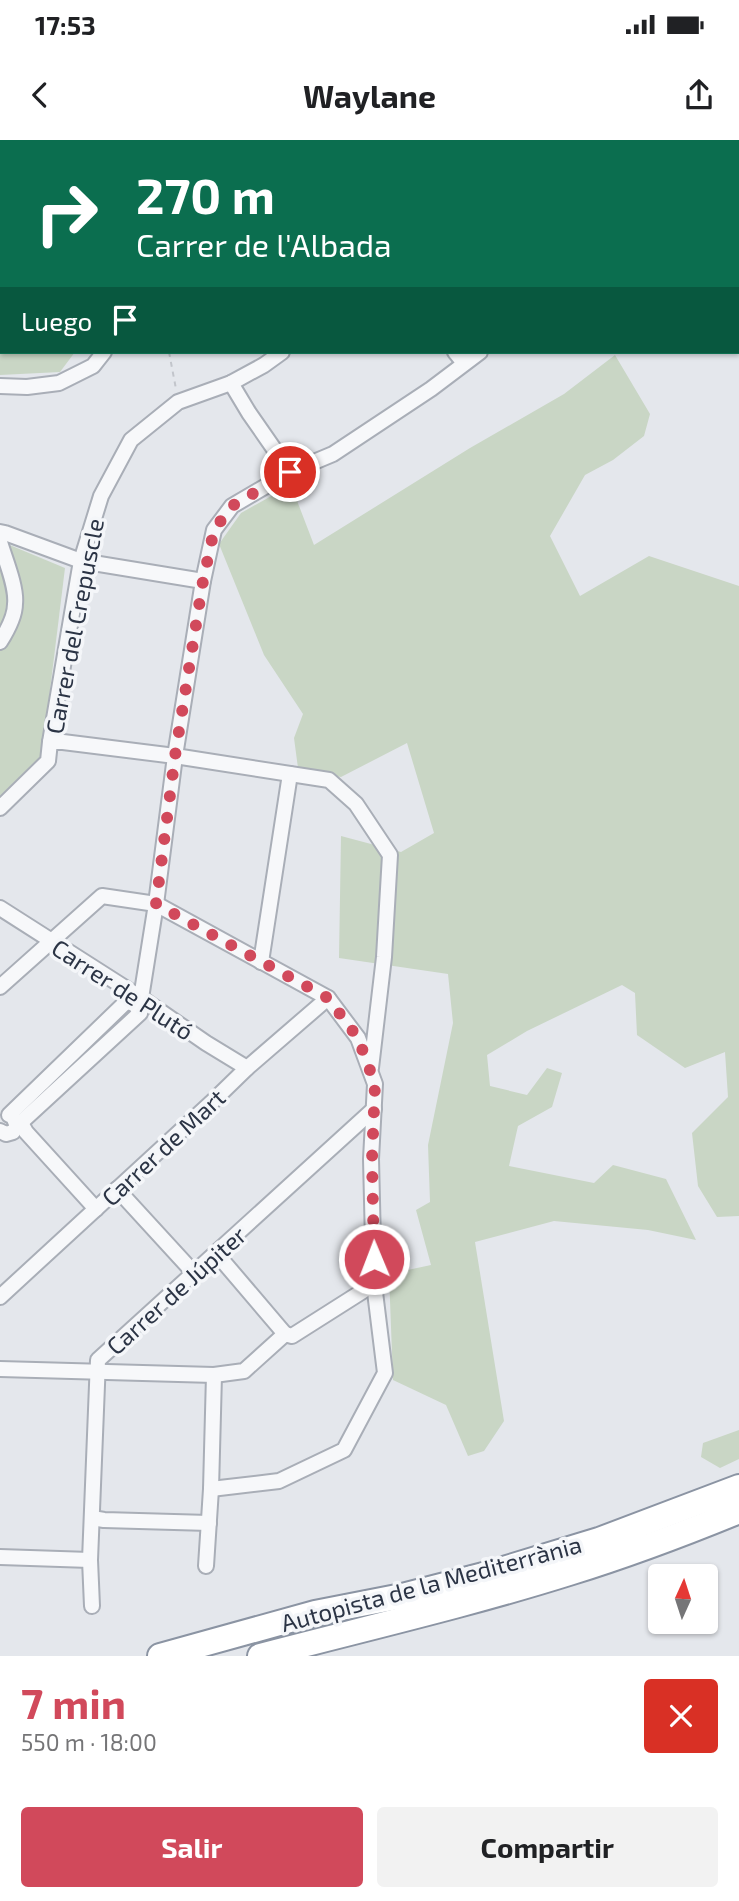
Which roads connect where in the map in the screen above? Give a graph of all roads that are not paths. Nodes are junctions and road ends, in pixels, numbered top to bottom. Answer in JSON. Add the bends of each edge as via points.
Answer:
{"nodes":[{"id":1,"x":102,"y":354,"type":"edge"},
{"id":2,"x":279,"y":354,"type":"edge"},
{"id":3,"x":459,"y":358,"type":"edge"},
{"id":4,"x":230,"y":383,"type":"junction"},
{"id":5,"x":0,"y":387,"type":"edge"},
{"id":6,"x":290,"y":472,"type":"junction"},
{"id":7,"x":0,"y":532,"type":"edge"},
{"id":8,"x":0,"y":542,"type":"edge"},
{"id":9,"x":81,"y":561,"type":"junction"},
{"id":10,"x":203,"y":581,"type":"junction"},
{"id":11,"x":0,"y":642,"type":"edge"},
{"id":12,"x":50,"y":742,"type":"junction"},
{"id":13,"x":175,"y":756,"type":"junction"},
{"id":14,"x":290,"y":774,"type":"junction"},
{"id":15,"x":0,"y":808,"type":"edge"},
{"id":16,"x":156,"y":904,"type":"junction"},
{"id":17,"x":0,"y":908,"type":"edge"},
{"id":18,"x":51,"y":941,"type":"junction"},
{"id":19,"x":261,"y":962,"type":"junction"},
{"id":20,"x":0,"y":987,"type":"edge"},
{"id":21,"x":328,"y":998,"type":"junction"},
{"id":22,"x":138,"y":1001,"type":"junction"},
{"id":23,"x":247,"y":1068,"type":"junction"},
{"id":24,"x":370,"y":1072,"type":"junction"},
{"id":25,"x":374,"y":1109,"type":"junction"},
{"id":26,"x":8,"y":1127,"type":"edge"},
{"id":27,"x":117,"y":1189,"type":"junction"},
{"id":28,"x":96,"y":1209,"type":"junction"},
{"id":29,"x":216,"y":1253,"type":"junction"},
{"id":30,"x":194,"y":1273,"type":"junction"},
{"id":31,"x":374,"y":1284,"type":"junction"},
{"id":32,"x":0,"y":1297,"type":"edge"},
{"id":33,"x":285,"y":1334,"type":"junction"},
{"id":34,"x":0,"y":1369,"type":"edge"},
{"id":35,"x":97,"y":1372,"type":"junction"},
{"id":36,"x":214,"y":1375,"type":"junction"},
{"id":37,"x":739,"y":1471,"type":"edge"},
{"id":38,"x":739,"y":1487,"type":"edge"},
{"id":39,"x":211,"y":1489,"type":"junction"},
{"id":40,"x":739,"y":1511,"type":"edge"},
{"id":41,"x":92,"y":1518,"type":"junction"},
{"id":42,"x":209,"y":1522,"type":"junction"},
{"id":43,"x":739,"y":1528,"type":"edge"},
{"id":44,"x":0,"y":1557,"type":"edge"},
{"id":45,"x":90,"y":1560,"type":"junction"},
{"id":46,"x":206,"y":1566,"type":"dead end"},
{"id":47,"x":567,"y":1574,"type":"junction"},
{"id":48,"x":92,"y":1606,"type":"dead end"},
{"id":49,"x":315,"y":1613,"type":"junction"},
{"id":50,"x":160,"y":1656,"type":"edge"},
{"id":51,"x":260,"y":1656,"type":"edge"}],
"edges":[{"from":1,"to":5,"type":"street","via":[[93,366],[58,383]]},
{"from":2,"to":4,"type":"street","name":"Carrer del Crepuscle"},
{"from":3,"to":6,"type":"street","via":[[431,389],[333,454]]},
{"from":4,"to":6,"type":"street"},
{"from":4,"to":9,"type":"street","name":"Carrer del Crepuscle","via":[[178,402],[131,440],[101,496]]},
{"from":6,"to":10,"type":"street","via":[[232,506],[214,530]]},
{"from":7,"to":9,"type":"street"},
{"from":8,"to":11,"type":"street","via":[[15,604]]},
{"from":9,"to":10,"type":"street"},
{"from":9,"to":12,"type":"street","name":"Carrer del Crepuscle"},
{"from":10,"to":13,"type":"street"},
{"from":12,"to":13,"type":"street"},
{"from":12,"to":15,"type":"street","name":"Carrer del Crepuscle","via":[[48,761]]},
{"from":13,"to":14,"type":"street"},
{"from":13,"to":16,"type":"street"},
{"from":14,"to":19,"type":"street"},
{"from":14,"to":24,"type":"street","via":[[329,780],[356,804],[390,855]]},
{"from":16,"to":18,"type":"street","via":[[102,896]]},
{"from":16,"to":19,"type":"street"},
{"from":16,"to":22,"type":"street"},
{"from":17,"to":18,"type":"street","name":"Carrer de Plutó"},
{"from":18,"to":20,"type":"street"},
{"from":18,"to":22,"type":"street","name":"Carrer de Plutó"},
{"from":19,"to":21,"type":"street"},
{"from":21,"to":23,"type":"street","name":"Carrer de Mart"},
{"from":21,"to":24,"type":"street","via":[[358,1038]]},
{"from":22,"to":23,"type":"street","name":"Carrer de Plutó"},
{"from":22,"to":26,"type":"street","via":[[140,1013]]},
{"from":23,"to":27,"type":"street","name":"Carrer de Mart"},
{"from":24,"to":25,"type":"street","via":[[375,1084]]},
{"from":25,"to":29,"type":"street","name":"Carrer de Júpiter"},
{"from":25,"to":31,"type":"street"},
{"from":26,"to":28,"type":"street","via":[[26,1132]]},
{"from":27,"to":28,"type":"street","name":"Carrer de Mart"},
{"from":27,"to":30,"type":"street"},
{"from":28,"to":32,"type":"street","name":"Carrer de Mart"},
{"from":29,"to":30,"type":"street","name":"Carrer de Júpiter"},
{"from":29,"to":33,"type":"street"},
{"from":30,"to":35,"type":"street","name":"Carrer de Júpiter","via":[[98,1360]]},
{"from":31,"to":33,"type":"street","via":[[292,1336]]},
{"from":31,"to":39,"type":"street","via":[[385,1373],[344,1450],[279,1481]]},
{"from":33,"to":36,"type":"street","via":[[244,1371]]},
{"from":34,"to":35,"type":"street"},
{"from":35,"to":36,"type":"street"},
{"from":35,"to":41,"type":"street","name":"Carrer de Júpiter"},
{"from":36,"to":39,"type":"street"},
{"from":37,"to":49,"type":"highway","via":[[597,1524]]},
{"from":38,"to":49,"type":"highway","name":"Autopista de la Mediterrània","via":[[545,1557],[402,1596]]},
{"from":39,"to":42,"type":"street"},
{"from":40,"to":47,"type":"highway","name":"Autopista de la Mediterrània"},
{"from":41,"to":42,"type":"street"},
{"from":41,"to":45,"type":"street","name":"Carrer de Júpiter"},
{"from":42,"to":46,"type":"street"},
{"from":43,"to":47,"type":"highway"},
{"from":44,"to":45,"type":"street"},
{"from":45,"to":48,"type":"street","name":"Carrer de Júpiter"},
{"from":47,"to":51,"type":"highway","name":"Autopista de la Mediterrània"},
{"from":49,"to":50,"type":"highway","name":"Autopista de la Mediterrània"}]}
